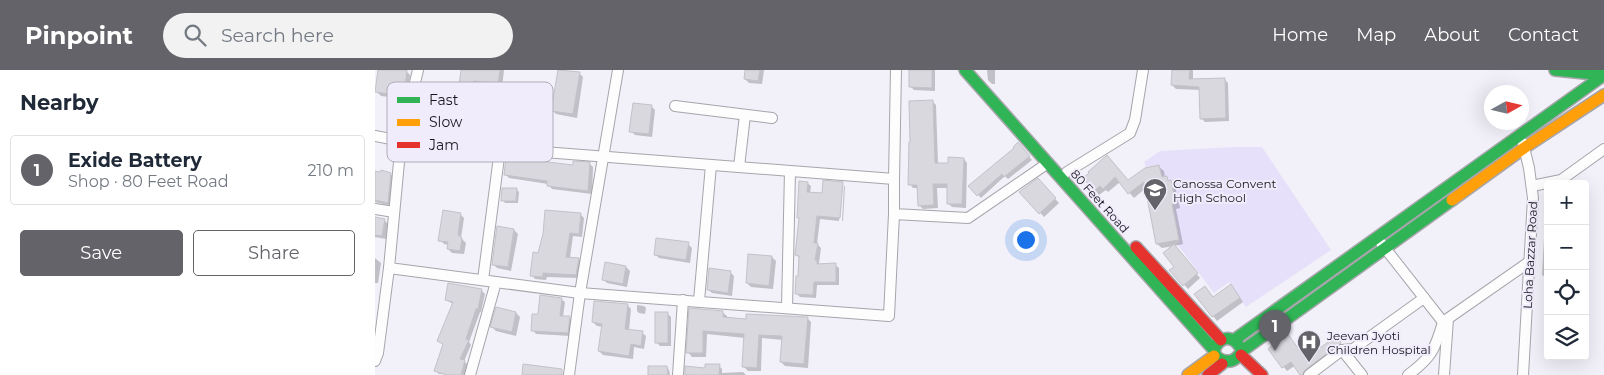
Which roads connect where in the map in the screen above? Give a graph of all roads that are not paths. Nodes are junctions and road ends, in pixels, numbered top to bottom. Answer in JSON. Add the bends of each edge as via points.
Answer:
{"nodes":[{"id":1,"x":618,"y":70,"type":"edge"},
{"id":2,"x":896,"y":70,"type":"edge"},
{"id":3,"x":965,"y":70,"type":"edge"},
{"id":4,"x":976,"y":70,"type":"edge"},
{"id":5,"x":1143,"y":70,"type":"edge"},
{"id":6,"x":1555,"y":70,"type":"edge"},
{"id":7,"x":1604,"y":75,"type":"edge"},
{"id":8,"x":1604,"y":95,"type":"edge"},
{"id":9,"x":675,"y":106,"type":"dead end"},
{"id":10,"x":745,"y":115,"type":"junction"},
{"id":11,"x":772,"y":118,"type":"dead end"},
{"id":12,"x":1521,"y":135,"type":"junction"},
{"id":13,"x":1524,"y":148,"type":"junction"},
{"id":14,"x":1604,"y":149,"type":"edge"},
{"id":15,"x":553,"y":153,"type":"edge"},
{"id":16,"x":603,"y":157,"type":"junction"},
{"id":17,"x":399,"y":162,"type":"edge"},
{"id":18,"x":498,"y":162,"type":"edge"},
{"id":19,"x":1048,"y":163,"type":"junction"},
{"id":20,"x":711,"y":165,"type":"junction"},
{"id":21,"x":739,"y":168,"type":"junction"},
{"id":22,"x":790,"y":171,"type":"junction"},
{"id":23,"x":1067,"y":172,"type":"junction"},
{"id":24,"x":894,"y":179,"type":"junction"},
{"id":25,"x":1532,"y":186,"type":"junction"},
{"id":26,"x":375,"y":209,"type":"edge"},
{"id":27,"x":394,"y":212,"type":"junction"},
{"id":28,"x":894,"y":214,"type":"junction"},
{"id":29,"x":1377,"y":238,"type":"junction"},
{"id":30,"x":1384,"y":248,"type":"junction"},
{"id":31,"x":1529,"y":262,"type":"junction"},
{"id":32,"x":389,"y":268,"type":"junction"},
{"id":33,"x":483,"y":280,"type":"junction"},
{"id":34,"x":496,"y":282,"type":"junction"},
{"id":35,"x":580,"y":293,"type":"junction"},
{"id":36,"x":1424,"y":298,"type":"junction"},
{"id":37,"x":683,"y":300,"type":"junction"},
{"id":38,"x":699,"y":301,"type":"junction"},
{"id":39,"x":787,"y":308,"type":"junction"},
{"id":40,"x":1445,"y":320,"type":"junction"},
{"id":41,"x":1234,"y":340,"type":"junction"},
{"id":42,"x":1342,"y":350,"type":"junction"},
{"id":43,"x":1241,"y":353,"type":"junction"},
{"id":44,"x":1224,"y":358,"type":"junction"},
{"id":45,"x":375,"y":361,"type":"edge"},
{"id":46,"x":470,"y":375,"type":"edge"},
{"id":47,"x":569,"y":375,"type":"edge"},
{"id":48,"x":678,"y":375,"type":"edge"},
{"id":49,"x":1189,"y":375,"type":"edge"},
{"id":50,"x":1208,"y":375,"type":"edge"},
{"id":51,"x":1262,"y":375,"type":"edge"},
{"id":52,"x":1309,"y":375,"type":"edge"},
{"id":53,"x":1362,"y":375,"type":"edge"},
{"id":54,"x":1408,"y":375,"type":"edge"},
{"id":55,"x":1445,"y":375,"type":"edge"},
{"id":56,"x":1523,"y":375,"type":"edge"}],
"edges":[{"from":1,"to":16,"type":"street"},
{"from":2,"to":24,"type":"street"},
{"from":3,"to":19,"type":"main road","name":"80 Feet Road"},
{"from":4,"to":23,"type":"main road","name":"80 Feet Road"},
{"from":5,"to":23,"type":"street","via":[[1130,133]]},
{"from":6,"to":7,"type":"main road"},
{"from":7,"to":12,"type":"main road"},
{"from":8,"to":13,"type":"main road"},
{"from":9,"to":10,"type":"street"},
{"from":10,"to":11,"type":"street"},
{"from":10,"to":21,"type":"street"},
{"from":12,"to":13,"type":"street","name":"Loha Bazzar Road"},
{"from":12,"to":29,"type":"main road"},
{"from":13,"to":25,"type":"street","name":"Loha Bazzar Road"},
{"from":13,"to":30,"type":"main road"},
{"from":14,"to":25,"type":"street","via":[[1561,180]]},
{"from":15,"to":16,"type":"street"},
{"from":16,"to":20,"type":"street"},
{"from":16,"to":35,"type":"street"},
{"from":17,"to":27,"type":"street"},
{"from":18,"to":33,"type":"street"},
{"from":19,"to":28,"type":"street","via":[[968,218]]},
{"from":19,"to":44,"type":"main road","name":"80 Feet Road"},
{"from":20,"to":21,"type":"street"},
{"from":20,"to":38,"type":"street"},
{"from":21,"to":22,"type":"street"},
{"from":22,"to":24,"type":"street"},
{"from":22,"to":39,"type":"street"},
{"from":23,"to":44,"type":"main road","name":"80 Feet Road"},
{"from":24,"to":28,"type":"street"},
{"from":25,"to":31,"type":"street","name":"Loha Bazzar Road"},
{"from":26,"to":27,"type":"street"},
{"from":27,"to":32,"type":"street"},
{"from":28,"to":39,"type":"street","via":[[889,316]]},
{"from":29,"to":30,"type":"street"},
{"from":29,"to":41,"type":"main road"},
{"from":30,"to":36,"type":"street"},
{"from":30,"to":43,"type":"main road"},
{"from":31,"to":40,"type":"street"},
{"from":31,"to":56,"type":"street","name":"Loha Bazzar Road"},
{"from":32,"to":33,"type":"street"},
{"from":32,"to":45,"type":"street"},
{"from":33,"to":34,"type":"street"},
{"from":34,"to":35,"type":"street"},
{"from":34,"to":46,"type":"street"},
{"from":35,"to":37,"type":"street"},
{"from":35,"to":47,"type":"street"},
{"from":36,"to":40,"type":"street"},
{"from":36,"to":42,"type":"street","via":[[1353,349]]},
{"from":37,"to":38,"type":"street"},
{"from":37,"to":48,"type":"street"},
{"from":38,"to":39,"type":"street"},
{"from":40,"to":54,"type":"street","via":[[1428,359]]},
{"from":40,"to":55,"type":"street"},
{"from":41,"to":43,"type":"main road","via":[[1239,344]]},
{"from":41,"to":44,"type":"main road","via":[[1228,338]]},
{"from":42,"to":52,"type":"street"},
{"from":42,"to":53,"type":"street"},
{"from":43,"to":44,"type":"main road","via":[[1239,359]]},
{"from":43,"to":51,"type":"main road"},
{"from":44,"to":49,"type":"main road"},
{"from":44,"to":50,"type":"main road"}]}
